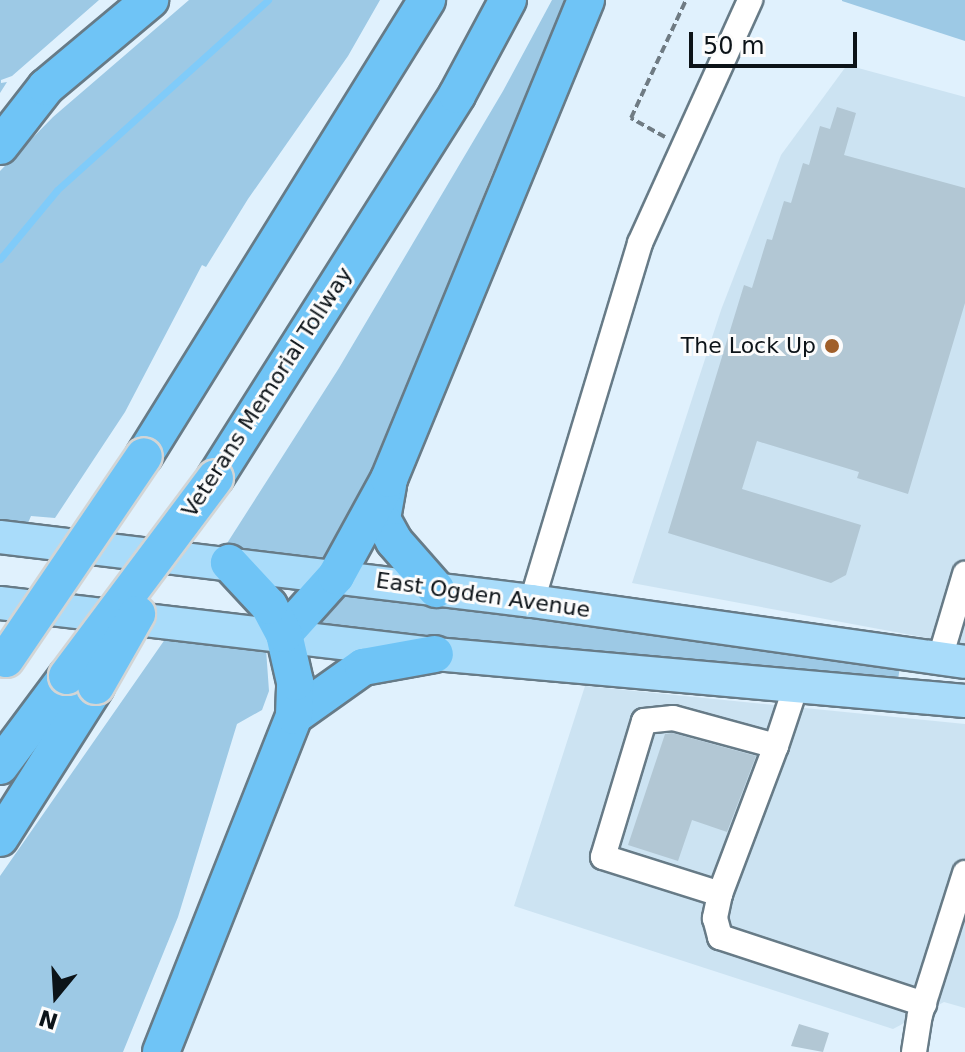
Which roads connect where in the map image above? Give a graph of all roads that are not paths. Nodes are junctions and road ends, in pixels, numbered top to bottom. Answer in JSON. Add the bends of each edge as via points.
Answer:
{"nodes":[{"id":1,"x":150,"y":0,"type":"edge"},
{"id":2,"x":427,"y":0,"type":"edge"},
{"id":3,"x":508,"y":0,"type":"edge"},
{"id":4,"x":586,"y":0,"type":"edge"},
{"id":5,"x":750,"y":0,"type":"edge"},
{"id":6,"x":0,"y":146,"type":"edge"},
{"id":7,"x":389,"y":479,"type":"junction"},
{"id":8,"x":0,"y":537,"type":"edge"},
{"id":9,"x":229,"y":563,"type":"junction"},
{"id":10,"x":965,"y":574,"type":"edge"},
{"id":11,"x":336,"y":576,"type":"junction"},
{"id":12,"x":436,"y":589,"type":"junction"},
{"id":13,"x":532,"y":601,"type":"junction"},
{"id":14,"x":0,"y":603,"type":"edge"},
{"id":15,"x":284,"y":634,"type":"junction"},
{"id":16,"x":435,"y":654,"type":"junction"},
{"id":17,"x":952,"y":660,"type":"edge"},
{"id":18,"x":3,"y":663,"type":"edge"},
{"id":19,"x":82,"y":681,"type":"junction"},
{"id":20,"x":796,"y":686,"type":"junction"},
{"id":21,"x":965,"y":701,"type":"edge"},
{"id":22,"x":294,"y":716,"type":"junction"},
{"id":23,"x":776,"y":746,"type":"junction"},
{"id":24,"x":0,"y":766,"type":"edge"},
{"id":25,"x":0,"y":838,"type":"edge"},
{"id":26,"x":965,"y":873,"type":"edge"},
{"id":27,"x":720,"y":894,"type":"junction"},
{"id":28,"x":924,"y":1004,"type":"junction"},
{"id":29,"x":161,"y":1052,"type":"edge"},
{"id":30,"x":914,"y":1052,"type":"edge"}],
"edges":[{"from":1,"to":6,"type":"highway","via":[[46,87]]},
{"from":2,"to":18,"type":"highway","bridge":true,"via":[[144,456]]},
{"from":3,"to":19,"type":"highway","name":"Veterans Memorial Tollway","bridge":true,"via":[[457,95]]},
{"from":4,"to":7,"type":"highway"},
{"from":5,"to":13,"type":"street","via":[[640,243]]},
{"from":7,"to":11,"type":"highway"},
{"from":7,"to":12,"type":"highway","via":[[382,519]]},
{"from":8,"to":9,"type":"main road","name":"East Ogden Avenue"},
{"from":9,"to":11,"type":"main road","name":"East Ogden Avenue"},
{"from":9,"to":15,"type":"highway","via":[[269,606]]},
{"from":10,"to":17,"type":"street"},
{"from":11,"to":12,"type":"main road","name":"East Ogden Avenue"},
{"from":11,"to":15,"type":"highway"},
{"from":12,"to":13,"type":"main road","name":"East Ogden Avenue"},
{"from":13,"to":17,"type":"main road","name":"East Ogden Avenue"},
{"from":14,"to":15,"type":"main road"},
{"from":15,"to":16,"type":"main road"},
{"from":15,"to":22,"type":"highway","via":[[295,682]]},
{"from":16,"to":20,"type":"main road"},
{"from":16,"to":22,"type":"highway","via":[[363,667]]},
{"from":19,"to":24,"type":"highway"},
{"from":19,"to":25,"type":"highway"},
{"from":20,"to":21,"type":"main road"},
{"from":20,"to":23,"type":"street"},
{"from":22,"to":29,"type":"highway"},
{"from":23,"to":27,"type":"street"},
{"from":23,"to":27,"type":"street","via":[[673,718],[644,721],[603,857]]},
{"from":26,"to":28,"type":"street"},
{"from":27,"to":28,"type":"street","via":[[715,918],[720,937]]},
{"from":28,"to":30,"type":"street"}]}
